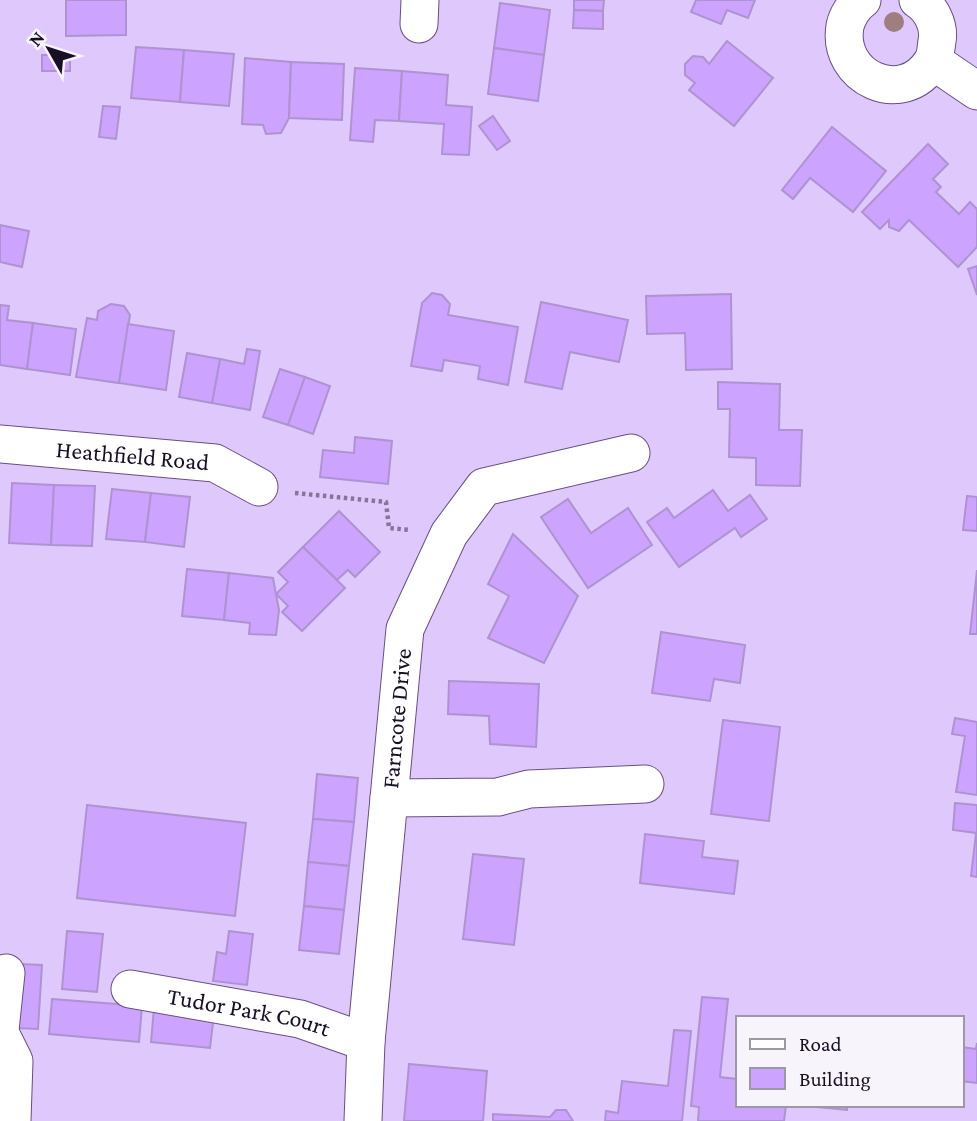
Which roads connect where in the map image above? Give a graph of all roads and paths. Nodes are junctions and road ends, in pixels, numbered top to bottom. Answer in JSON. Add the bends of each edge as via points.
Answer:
{"nodes":[{"id":1,"x":862,"y":0,"type":"edge"},
{"id":2,"x":918,"y":0,"type":"edge"},
{"id":3,"x":933,"y":61,"type":"junction"},
{"id":4,"x":977,"y":90,"type":"edge"},
{"id":5,"x":0,"y":444,"type":"edge"},
{"id":6,"x":631,"y":453,"type":"dead end"},
{"id":7,"x":259,"y":487,"type":"joint"},
{"id":8,"x":449,"y":534,"type":"junction"},
{"id":9,"x":645,"y":784,"type":"dead end"},
{"id":10,"x":389,"y":798,"type":"junction"},
{"id":11,"x":6,"y":973,"type":"dead end"},
{"id":12,"x":130,"y":989,"type":"dead end"},
{"id":13,"x":0,"y":1031,"type":"edge"},
{"id":14,"x":366,"y":1042,"type":"junction"},
{"id":15,"x":12,"y":1121,"type":"edge"},
{"id":16,"x":363,"y":1121,"type":"edge"}],
"edges":[{"from":1,"to":3,"type":"street","via":[[846,21],[844,36],[846,53],[859,73],[887,86],[914,80]]},
{"from":2,"to":3,"type":"street","via":[[927,6],[939,32]]},
{"from":3,"to":4,"type":"street"},
{"from":5,"to":7,"type":"street","name":"Heathfield Road","via":[[215,463]]},
{"from":6,"to":8,"type":"street","name":"Farncote Drive","via":[[484,487]]},
{"from":7,"to":8,"type":"path","via":[[386,502],[389,528]]},
{"from":8,"to":10,"type":"street","name":"Farncote Drive","via":[[405,629]]},
{"from":9,"to":10,"type":"street","via":[[529,789],[498,797]]},
{"from":10,"to":14,"type":"street","name":"Farncote Drive"},
{"from":11,"to":13,"type":"street"},
{"from":12,"to":14,"type":"street","name":"Tudor Park Court","via":[[300,1019]]},
{"from":13,"to":15,"type":"street","via":[[14,1061]]},
{"from":14,"to":16,"type":"street","name":"Farncote Drive"}]}
